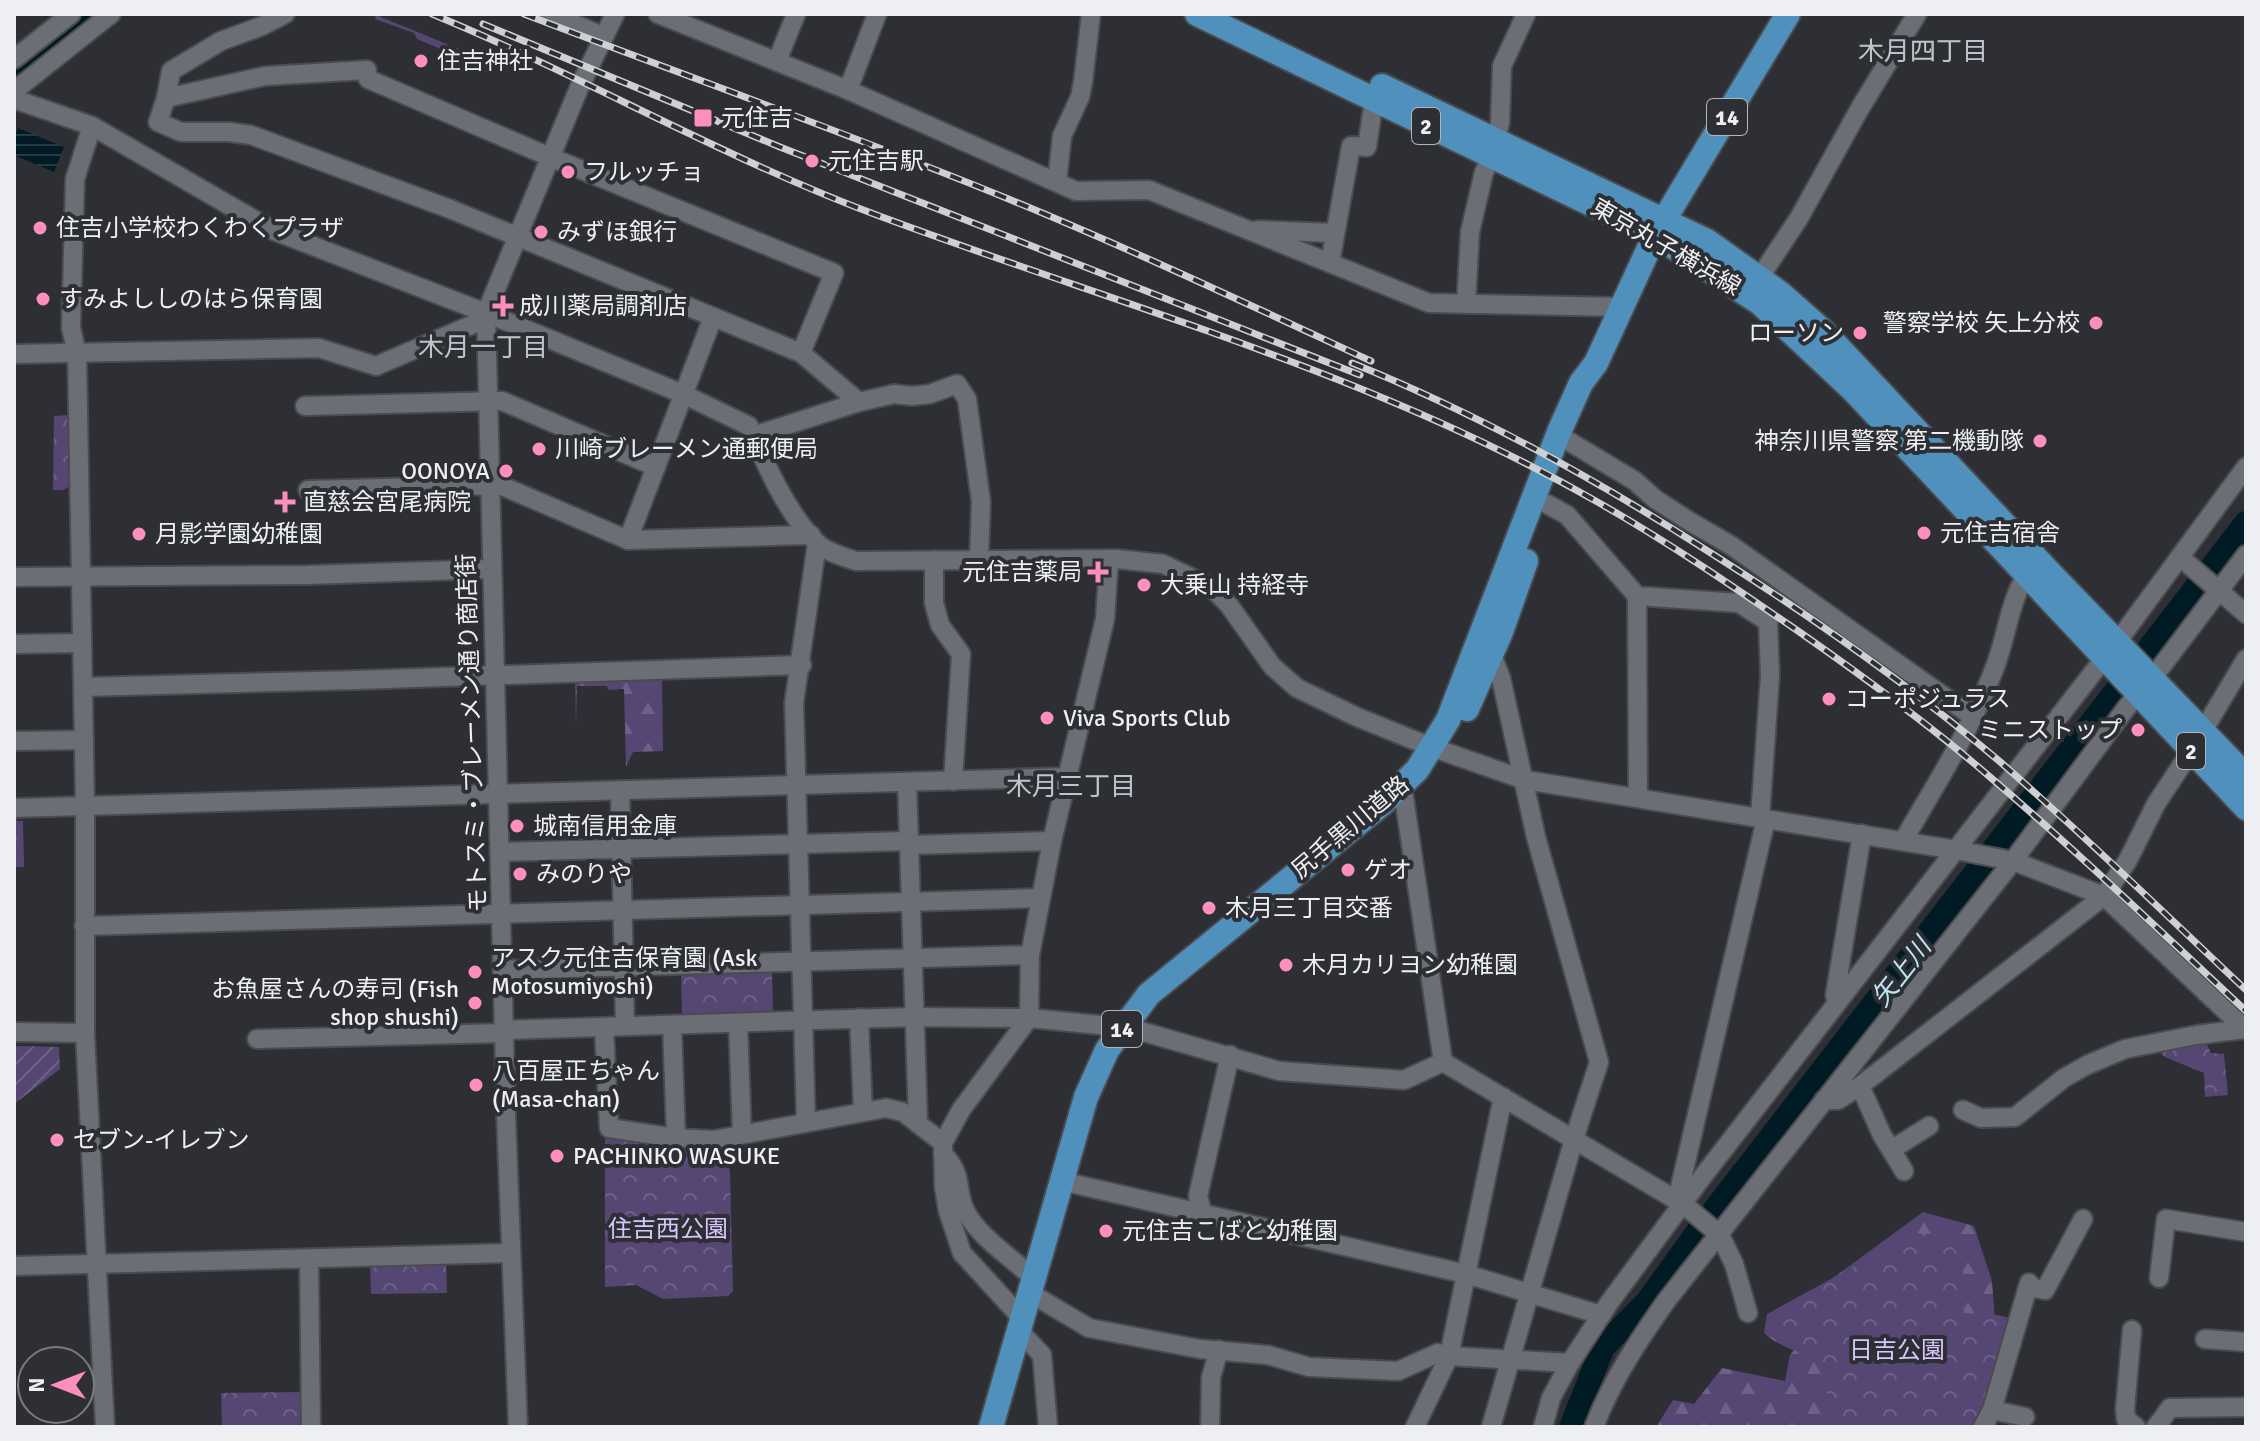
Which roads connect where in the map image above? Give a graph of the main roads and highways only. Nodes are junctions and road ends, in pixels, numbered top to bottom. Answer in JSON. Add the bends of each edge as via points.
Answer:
{"nodes":[{"id":1,"x":1197,"y":14,"type":"edge"},
{"id":2,"x":1232,"y":14,"type":"edge"},
{"id":3,"x":1788,"y":14,"type":"edge"},
{"id":4,"x":1494,"y":148,"type":"junction"},
{"id":5,"x":1659,"y":227,"type":"junction"},
{"id":6,"x":1596,"y":363,"type":"junction"},
{"id":7,"x":2111,"y":650,"type":"junction"},
{"id":8,"x":2198,"y":741,"type":"junction"},
{"id":9,"x":1437,"y":749,"type":"junction"},
{"id":10,"x":2246,"y":776,"type":"edge"},
{"id":11,"x":2246,"y":808,"type":"edge"},
{"id":12,"x":1126,"y":1028,"type":"junction"},
{"id":13,"x":1030,"y":1303,"type":"junction"},
{"id":14,"x":991,"y":1427,"type":"edge"},
{"id":15,"x":998,"y":1427,"type":"edge"}],
"edges":[{"from":1,"to":4,"type":"main road","name":"東京丸子横浜線","number":"2","via":[[1378,101]]},
{"from":2,"to":4,"type":"main road","name":"東京丸子横浜線","number":"2"},
{"from":3,"to":5,"type":"main road","name":"尻手黒川道路","number":"14"},
{"from":4,"to":5,"type":"main road","name":"東京丸子横浜線","number":"2"},
{"from":5,"to":6,"type":"main road","name":"尻手黒川道路","number":"14"},
{"from":5,"to":7,"type":"main road","name":"東京丸子横浜線","number":"2","via":[[1797,335],[2027,574]]},
{"from":5,"to":7,"type":"main road","name":"東京丸子横浜線","number":"2","via":[[1721,250],[1824,332]]},
{"from":6,"to":9,"type":"main road","name":"尻手黒川道路","number":"14","via":[[1559,432]]},
{"from":6,"to":9,"type":"main road","name":"尻手黒川道路","number":"14","via":[[1585,407],[1492,655],[1460,724]]},
{"from":7,"to":8,"type":"main road","name":"東京丸子横浜線","number":"2"},
{"from":8,"to":10,"type":"main road","name":"東京丸子横浜線","number":"2"},
{"from":8,"to":11,"type":"main road","name":"東京丸子横浜線","number":"2"},
{"from":9,"to":12,"type":"main road","name":"尻手黒川道路","number":"14","via":[[1401,788],[1149,994]]},
{"from":9,"to":12,"type":"main road","name":"尻手黒川道路","number":"14","via":[[1404,797],[1174,982]]},
{"from":12,"to":13,"type":"main road","name":"尻手黒川道路","number":"14","via":[[1093,1100]]},
{"from":12,"to":13,"type":"main road","name":"尻手黒川道路","number":"14","via":[[1107,1050],[1086,1097]]},
{"from":13,"to":14,"type":"main road","name":"尻手黒川道路","number":"14"},
{"from":13,"to":15,"type":"main road","name":"尻手黒川道路","number":"14"}]}
